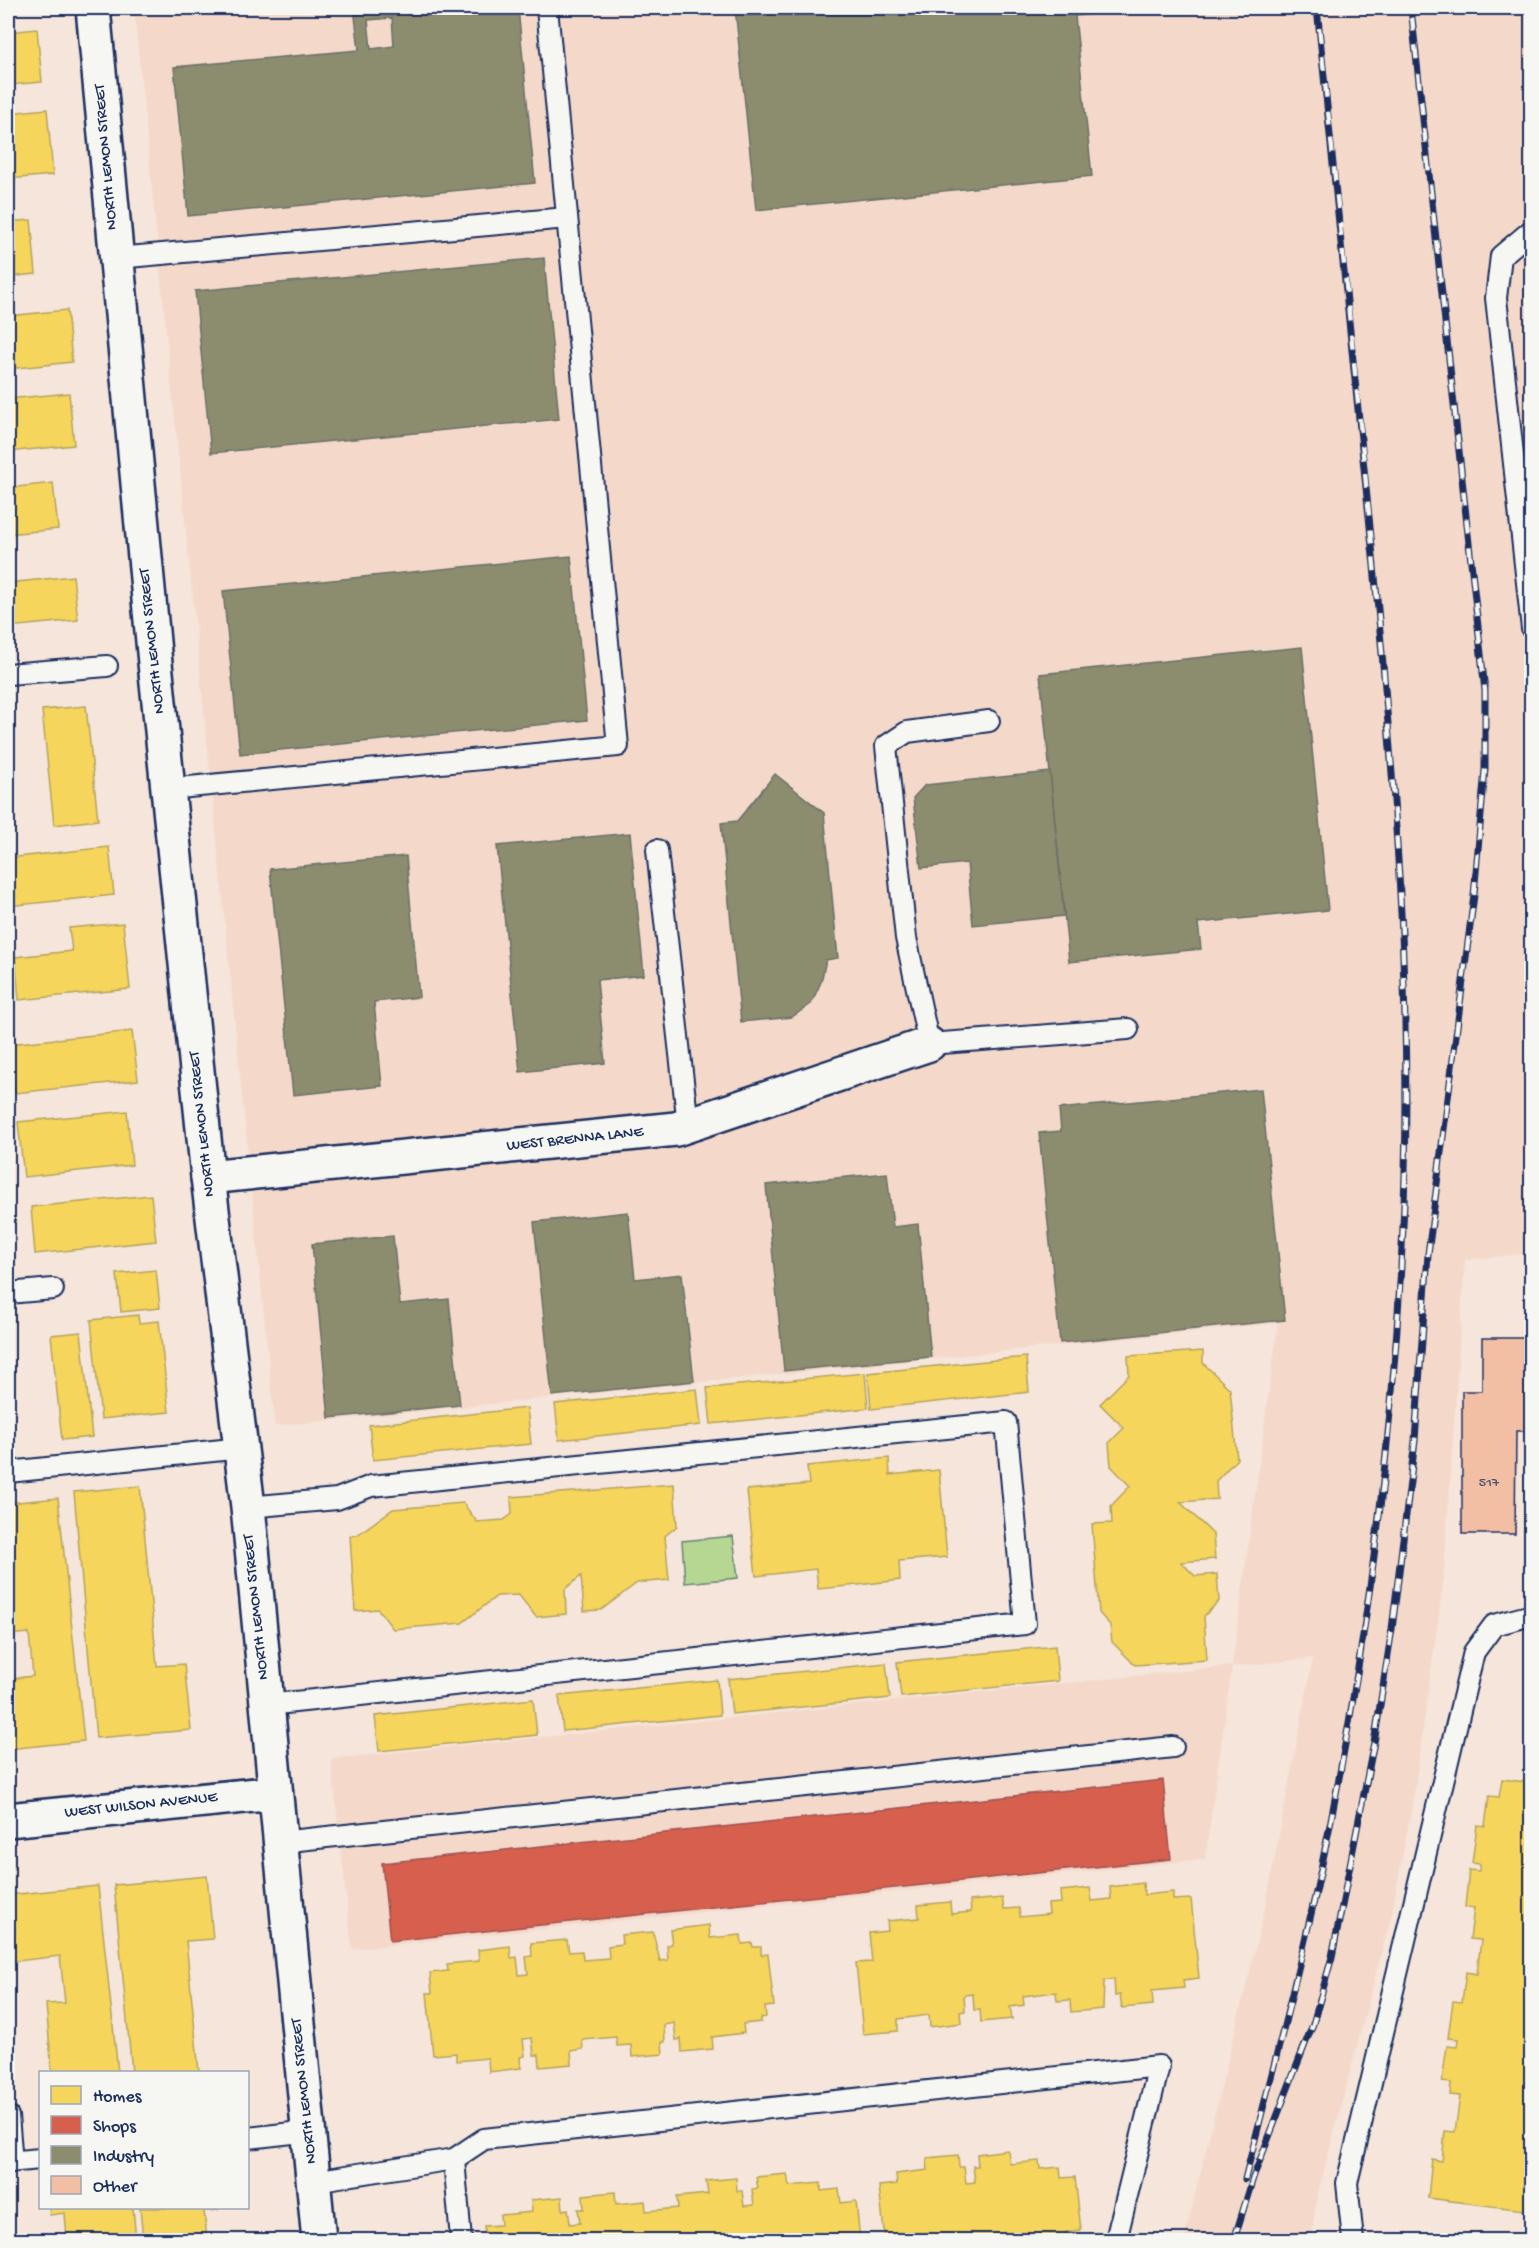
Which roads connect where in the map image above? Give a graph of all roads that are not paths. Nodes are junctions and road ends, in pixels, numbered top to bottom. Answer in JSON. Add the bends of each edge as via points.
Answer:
{"nodes":[{"id":1,"x":93,"y":8,"type":"edge"},
{"id":2,"x":547,"y":8,"type":"edge"},
{"id":3,"x":567,"y":218,"type":"junction"},
{"id":4,"x":1532,"y":230,"type":"edge"},
{"id":5,"x":117,"y":258,"type":"junction"},
{"id":6,"x":1532,"y":629,"type":"edge"},
{"id":7,"x":106,"y":666,"type":"dead end"},
{"id":8,"x":8,"y":674,"type":"edge"},
{"id":9,"x":989,"y":721,"type":"dead end"},
{"id":10,"x":168,"y":789,"type":"junction"},
{"id":11,"x":657,"y":850,"type":"dead end"},
{"id":12,"x":1128,"y":1029,"type":"dead end"},
{"id":13,"x":928,"y":1044,"type":"junction"},
{"id":14,"x":688,"y":1125,"type":"junction"},
{"id":15,"x":208,"y":1177,"type":"junction"},
{"id":16,"x":53,"y":1289,"type":"dead end"},
{"id":17,"x":8,"y":1293,"type":"edge"},
{"id":18,"x":242,"y":1448,"type":"junction"},
{"id":19,"x":8,"y":1472,"type":"edge"},
{"id":20,"x":248,"y":1508,"type":"junction"},
{"id":21,"x":1532,"y":1615,"type":"edge"},
{"id":22,"x":267,"y":1705,"type":"junction"},
{"id":23,"x":1173,"y":1748,"type":"dead end"},
{"id":24,"x":275,"y":1793,"type":"junction"},
{"id":25,"x":8,"y":1820,"type":"edge"},
{"id":26,"x":280,"y":1842,"type":"junction"},
{"id":27,"x":8,"y":2116,"type":"edge"},
{"id":28,"x":310,"y":2131,"type":"junction"},
{"id":29,"x":249,"y":2138,"type":"edge"},
{"id":30,"x":39,"y":2159,"type":"edge"},
{"id":31,"x":454,"y":2159,"type":"junction"},
{"id":32,"x":10,"y":2162,"type":"edge"},
{"id":33,"x":314,"y":2181,"type":"junction"},
{"id":34,"x":319,"y":2241,"type":"edge"},
{"id":35,"x":461,"y":2241,"type":"edge"},
{"id":36,"x":1116,"y":2241,"type":"edge"},
{"id":37,"x":1353,"y":2241,"type":"edge"}],
"edges":[{"from":1,"to":5,"type":"street","name":"NORTH LEMON STREET"},
{"from":2,"to":3,"type":"lane"},
{"from":3,"to":5,"type":"lane"},
{"from":3,"to":10,"type":"lane","via":[[618,746]]},
{"from":4,"to":6,"type":"lane","via":[[1501,256],[1496,298]]},
{"from":5,"to":10,"type":"street","name":"NORTH LEMON STREET"},
{"from":7,"to":8,"type":"lane"},
{"from":9,"to":13,"type":"lane","via":[[907,732],[886,746],[906,938]]},
{"from":10,"to":15,"type":"street","name":"NORTH LEMON STREET"},
{"from":11,"to":14,"type":"lane"},
{"from":12,"to":13,"type":"lane"},
{"from":13,"to":14,"type":"street","name":"WEST BRENNA LANE"},
{"from":14,"to":15,"type":"street","name":"WEST BRENNA LANE"},
{"from":15,"to":18,"type":"street","name":"NORTH LEMON STREET"},
{"from":16,"to":17,"type":"lane"},
{"from":18,"to":19,"type":"lane"},
{"from":18,"to":20,"type":"street","name":"NORTH LEMON STREET"},
{"from":20,"to":22,"type":"street","name":"NORTH LEMON STREET"},
{"from":20,"to":22,"type":"lane","via":[[337,1499],[371,1486],[1006,1422],[1025,1624]]},
{"from":21,"to":37,"type":"lane","via":[[1494,1625],[1474,1652],[1347,2183]]},
{"from":22,"to":24,"type":"street","name":"NORTH LEMON STREET"},
{"from":23,"to":26,"type":"lane"},
{"from":24,"to":25,"type":"street","name":"WEST WILSON AVENUE"},
{"from":24,"to":26,"type":"street","name":"NORTH LEMON STREET"},
{"from":26,"to":28,"type":"street","name":"NORTH LEMON STREET"},
{"from":27,"to":32,"type":"lane"},
{"from":28,"to":29,"type":"lane"},
{"from":28,"to":33,"type":"street","name":"NORTH LEMON STREET"},
{"from":30,"to":32,"type":"lane"},
{"from":31,"to":33,"type":"lane"},
{"from":31,"to":35,"type":"lane"},
{"from":31,"to":36,"type":"lane","via":[[484,2139],[1158,2066]]},
{"from":33,"to":34,"type":"street","name":"NORTH LEMON STREET"}]}
